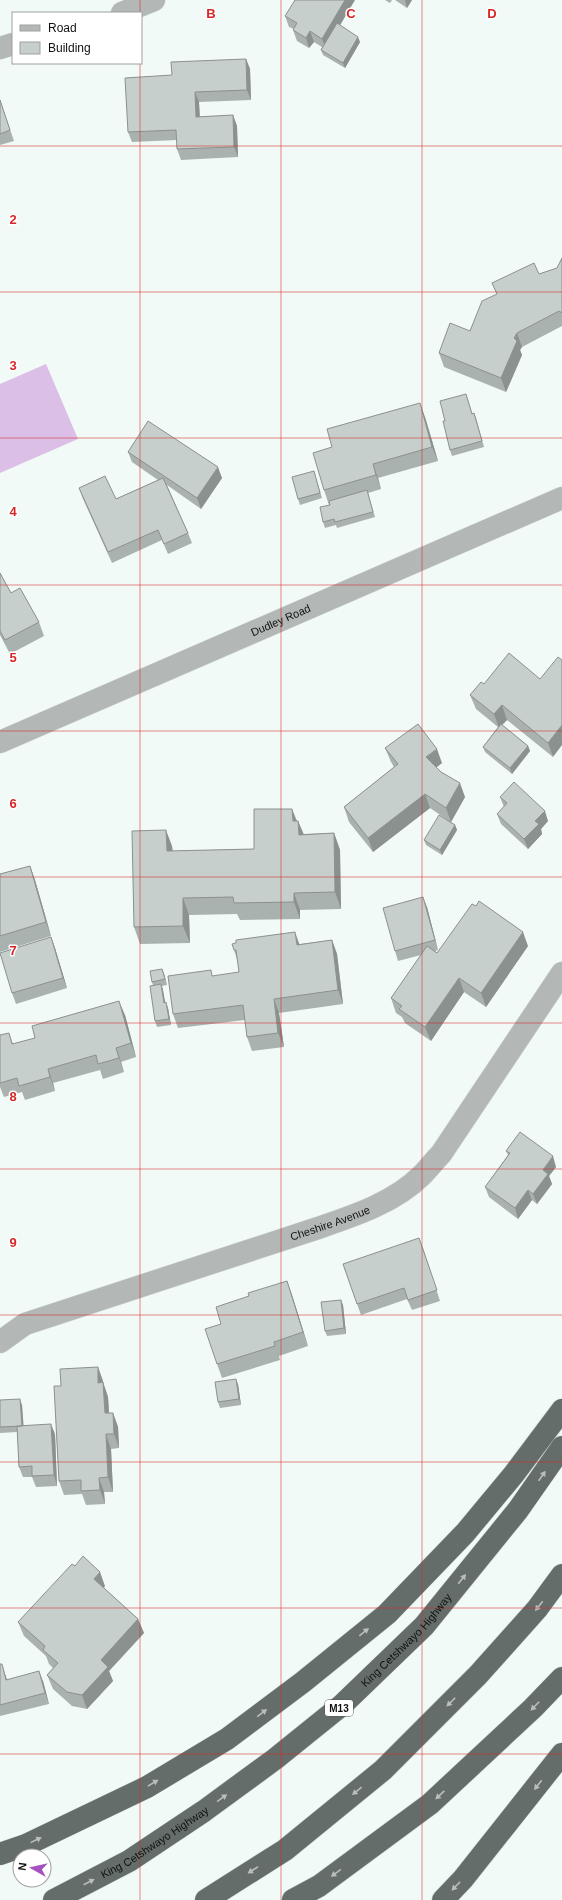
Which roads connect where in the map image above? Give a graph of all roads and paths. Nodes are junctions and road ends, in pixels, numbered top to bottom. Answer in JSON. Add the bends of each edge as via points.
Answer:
{"nodes":[{"id":1,"x":154,"y":0,"type":"edge"},
{"id":2,"x":124,"y":12,"type":"edge"},
{"id":3,"x":12,"y":44,"type":"edge"},
{"id":4,"x":0,"y":48,"type":"edge"},
{"id":5,"x":562,"y":498,"type":"edge"},
{"id":6,"x":0,"y":742,"type":"edge"},
{"id":7,"x":562,"y":973,"type":"edge"},
{"id":8,"x":0,"y":1342,"type":"edge"},
{"id":9,"x":562,"y":1410,"type":"edge"},
{"id":10,"x":562,"y":1447,"type":"edge"},
{"id":11,"x":562,"y":1575,"type":"edge"},
{"id":12,"x":562,"y":1678,"type":"edge"},
{"id":13,"x":562,"y":1754,"type":"edge"},
{"id":14,"x":0,"y":1854,"type":"edge"},
{"id":15,"x":54,"y":1900,"type":"edge"},
{"id":16,"x":206,"y":1900,"type":"edge"},
{"id":17,"x":293,"y":1900,"type":"edge"},
{"id":18,"x":443,"y":1900,"type":"edge"}],
"edges":[{"from":1,"to":2,"type":"street"},
{"from":3,"to":4,"type":"street"},
{"from":5,"to":6,"type":"street","name":"Dudley Road"},
{"from":7,"to":8,"type":"street","name":"Cheshire Avenue","via":[[440,1154],[422,1175],[394,1196],[360,1213],[316,1229],[33,1321],[15,1330]]},
{"from":14,"to":9,"type":"highway","one_way":true,"via":[[147,1786],[227,1739],[303,1682],[387,1614],[465,1533]]},
{"from":15,"to":10,"type":"highway","name":"King Cetshwayo Highway","number":"M13","one_way":true,"via":[[129,1861],[204,1811],[275,1759],[342,1705],[424,1626],[518,1510]]},
{"from":11,"to":16,"type":"highway","one_way":true,"via":[[538,1609],[478,1675],[383,1770],[285,1850]]},
{"from":12,"to":17,"type":"highway","one_way":true,"via":[[534,1708],[430,1804],[319,1886]]},
{"from":13,"to":18,"type":"highway","one_way":true,"via":[[463,1879]]}]}
